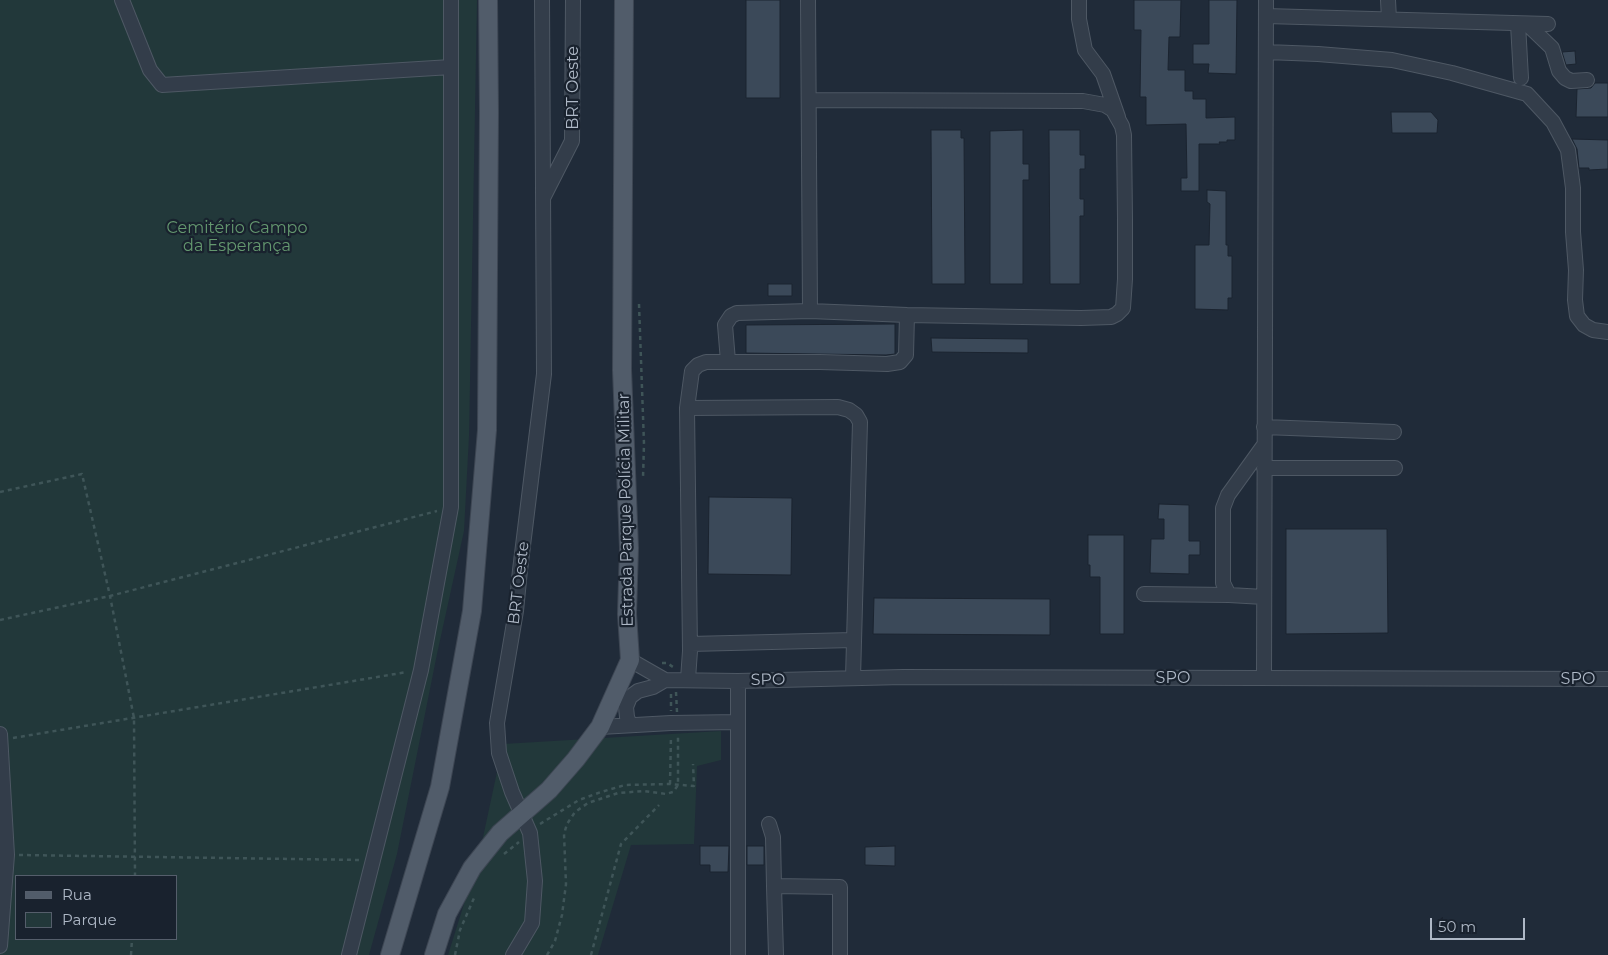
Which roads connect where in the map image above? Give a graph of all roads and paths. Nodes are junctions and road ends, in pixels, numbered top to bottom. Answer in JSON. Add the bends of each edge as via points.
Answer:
{"nodes":[{"id":1,"x":122,"y":0,"type":"edge"},
{"id":2,"x":451,"y":0,"type":"edge"},
{"id":3,"x":488,"y":0,"type":"edge"},
{"id":4,"x":542,"y":0,"type":"edge"},
{"id":5,"x":573,"y":0,"type":"edge"},
{"id":6,"x":624,"y":0,"type":"edge"},
{"id":7,"x":808,"y":0,"type":"edge"},
{"id":8,"x":1079,"y":0,"type":"edge"},
{"id":9,"x":1266,"y":0,"type":"edge"},
{"id":10,"x":1388,"y":0,"type":"edge"},
{"id":11,"x":1266,"y":16,"type":"junction"},
{"id":12,"x":1388,"y":19,"type":"junction"},
{"id":13,"x":1522,"y":24,"type":"junction"},
{"id":14,"x":1548,"y":24,"type":"dead end"},
{"id":15,"x":1266,"y":52,"type":"junction"},
{"id":16,"x":451,"y":67,"type":"junction"},
{"id":17,"x":1520,"y":78,"type":"dead end"},
{"id":18,"x":1587,"y":80,"type":"dead end"},
{"id":19,"x":810,"y":100,"type":"junction"},
{"id":20,"x":1118,"y":118,"type":"junction"},
{"id":21,"x":543,"y":199,"type":"junction"},
{"id":22,"x":810,"y":312,"type":"junction"},
{"id":23,"x":907,"y":315,"type":"junction"},
{"id":24,"x":1608,"y":332,"type":"edge"},
{"id":25,"x":728,"y":361,"type":"junction"},
{"id":26,"x":687,"y":408,"type":"junction"},
{"id":27,"x":1264,"y":427,"type":"junction"},
{"id":28,"x":1394,"y":432,"type":"dead end"},
{"id":29,"x":1264,"y":445,"type":"junction"},
{"id":30,"x":1264,"y":468,"type":"junction"},
{"id":31,"x":1395,"y":468,"type":"dead end"},
{"id":32,"x":642,"y":477,"type":"dead end"},
{"id":33,"x":642,"y":487,"type":"dead end"},
{"id":34,"x":0,"y":492,"type":"edge"},
{"id":35,"x":451,"y":507,"type":"junction"},
{"id":36,"x":1144,"y":594,"type":"dead end"},
{"id":37,"x":1229,"y":595,"type":"junction"},
{"id":38,"x":110,"y":596,"type":"junction"},
{"id":39,"x":1264,"y":597,"type":"junction"},
{"id":40,"x":0,"y":620,"type":"edge"},
{"id":41,"x":853,"y":640,"type":"junction"},
{"id":42,"x":690,"y":644,"type":"junction"},
{"id":43,"x":630,"y":660,"type":"junction"},
{"id":44,"x":660,"y":662,"type":"dead end"},
{"id":45,"x":421,"y":670,"type":"junction"},
{"id":46,"x":853,"y":678,"type":"junction"},
{"id":47,"x":1264,"y":678,"type":"junction"},
{"id":48,"x":676,"y":679,"type":"junction"},
{"id":49,"x":1608,"y":679,"type":"edge"},
{"id":50,"x":738,"y":681,"type":"junction"},
{"id":51,"x":134,"y":718,"type":"junction"},
{"id":52,"x":738,"y":722,"type":"junction"},
{"id":53,"x":630,"y":725,"type":"junction"},
{"id":54,"x":600,"y":727,"type":"junction"},
{"id":55,"x":0,"y":737,"type":"edge"},
{"id":56,"x":693,"y":764,"type":"dead end"},
{"id":57,"x":678,"y":785,"type":"junction"},
{"id":58,"x":659,"y":805,"type":"dead end"},
{"id":59,"x":522,"y":813,"type":"junction"},
{"id":60,"x":769,"y":824,"type":"dead end"},
{"id":61,"x":530,"y":832,"type":"junction"},
{"id":62,"x":503,"y":854,"type":"dead end"},
{"id":63,"x":7,"y":855,"type":"junction"},
{"id":64,"x":136,"y":857,"type":"junction"},
{"id":65,"x":373,"y":860,"type":"junction"},
{"id":66,"x":135,"y":875,"type":"edge"},
{"id":67,"x":774,"y":886,"type":"junction"},
{"id":68,"x":474,"y":898,"type":"dead end"},
{"id":69,"x":132,"y":940,"type":"edge"},
{"id":70,"x":0,"y":946,"type":"edge"},
{"id":71,"x":131,"y":955,"type":"edge"},
{"id":72,"x":349,"y":955,"type":"edge"},
{"id":73,"x":390,"y":955,"type":"edge"},
{"id":74,"x":434,"y":955,"type":"edge"},
{"id":75,"x":455,"y":955,"type":"edge"},
{"id":76,"x":513,"y":955,"type":"edge"},
{"id":77,"x":547,"y":955,"type":"edge"},
{"id":78,"x":591,"y":955,"type":"edge"},
{"id":79,"x":738,"y":955,"type":"edge"},
{"id":80,"x":776,"y":955,"type":"edge"},
{"id":81,"x":840,"y":955,"type":"edge"}],
"edges":[{"from":1,"to":16,"type":"street","via":[[150,70],[162,85]]},
{"from":2,"to":16,"type":"street"},
{"from":3,"to":73,"type":"main road","via":[[487,430],[473,602],[440,787]]},
{"from":4,"to":21,"type":"street","name":"BRT Oeste"},
{"from":5,"to":21,"type":"street","name":"BRT Oeste","via":[[572,142]]},
{"from":6,"to":43,"type":"main road","name":"Estrada Parque Polícia Militar","via":[[622,370]]},
{"from":7,"to":19,"type":"street"},
{"from":8,"to":20,"type":"street","via":[[1085,50],[1103,74]]},
{"from":9,"to":11,"type":"street"},
{"from":10,"to":12,"type":"street"},
{"from":11,"to":12,"type":"street"},
{"from":11,"to":15,"type":"street"},
{"from":12,"to":13,"type":"street"},
{"from":13,"to":14,"type":"street"},
{"from":13,"to":17,"type":"street"},
{"from":13,"to":18,"type":"street","via":[[1552,48],[1565,78]]},
{"from":15,"to":24,"type":"street","via":[[1392,60],[1452,72],[1527,94],[1552,122],[1568,150],[1573,188],[1577,316],[1593,330]]},
{"from":15,"to":27,"type":"street"},
{"from":16,"to":35,"type":"street"},
{"from":19,"to":20,"type":"street","via":[[1083,101],[1105,105]]},
{"from":19,"to":22,"type":"street"},
{"from":20,"to":23,"type":"street","via":[[1124,135],[1125,219],[1125,280],[1120,312],[1111,317],[1089,318]]},
{"from":21,"to":59,"type":"street","name":"BRT Oeste","via":[[544,374],[516,611],[497,723],[499,753]]},
{"from":22,"to":23,"type":"street"},
{"from":22,"to":25,"type":"street","via":[[734,314],[726,325]]},
{"from":23,"to":25,"type":"street","via":[[906,354],[900,362]]},
{"from":25,"to":26,"type":"street","via":[[706,362],[694,368]]},
{"from":26,"to":41,"type":"street","via":[[838,407],[856,415],[860,422]]},
{"from":26,"to":42,"type":"street"},
{"from":27,"to":28,"type":"street"},
{"from":27,"to":29,"type":"street"},
{"from":29,"to":30,"type":"street"},
{"from":29,"to":37,"type":"street","via":[[1228,495],[1223,508],[1223,583]]},
{"from":30,"to":31,"type":"street"},
{"from":30,"to":39,"type":"street"},
{"from":32,"to":33,"type":"path"},
{"from":34,"to":38,"type":"path","via":[[82,474]]},
{"from":35,"to":38,"type":"path"},
{"from":35,"to":45,"type":"street"},
{"from":36,"to":37,"type":"street"},
{"from":37,"to":39,"type":"street"},
{"from":38,"to":40,"type":"path"},
{"from":38,"to":51,"type":"path"},
{"from":39,"to":47,"type":"street"},
{"from":41,"to":42,"type":"street"},
{"from":41,"to":46,"type":"street"},
{"from":42,"to":48,"type":"street"},
{"from":43,"to":48,"type":"street","name":"SPO"},
{"from":43,"to":54,"type":"main road","name":"Estrada Parque Polícia Militar"},
{"from":44,"to":48,"type":"path","via":[[674,668]]},
{"from":45,"to":51,"type":"path"},
{"from":45,"to":65,"type":"street"},
{"from":46,"to":47,"type":"street","name":"SPO"},
{"from":46,"to":50,"type":"street","name":"SPO"},
{"from":47,"to":49,"type":"street","name":"SPO"},
{"from":48,"to":50,"type":"street","name":"SPO"},
{"from":48,"to":53,"type":"street","via":[[638,691],[630,698],[626,707]]},
{"from":50,"to":52,"type":"street","name":"SPO"},
{"from":51,"to":55,"type":"path"},
{"from":51,"to":64,"type":"path"},
{"from":52,"to":53,"type":"street"},
{"from":52,"to":79,"type":"street","name":"SPO"},
{"from":53,"to":54,"type":"street"},
{"from":54,"to":59,"type":"main road","name":"Estrada Parque Polícia Militar","via":[[549,790]]},
{"from":55,"to":63,"type":"street"},
{"from":56,"to":57,"type":"path","via":[[694,786]]},
{"from":57,"to":61,"type":"path","via":[[625,785],[601,792],[579,800]]},
{"from":57,"to":77,"type":"path","via":[[673,792],[666,794],[644,791],[618,793],[588,803],[575,812],[564,834],[566,884],[562,915],[555,941]]},
{"from":58,"to":78,"type":"path","via":[[621,844]]},
{"from":59,"to":61,"type":"street","name":"BRT Oeste"},
{"from":59,"to":74,"type":"main road","name":"Estrada Parque Polícia Militar","via":[[500,833],[472,868],[447,914]]},
{"from":60,"to":67,"type":"street","via":[[773,837]]},
{"from":61,"to":62,"type":"path"},
{"from":61,"to":76,"type":"street","name":"BRT Oeste","via":[[535,881],[532,923]]},
{"from":63,"to":64,"type":"path"},
{"from":63,"to":70,"type":"street"},
{"from":64,"to":65,"type":"path"},
{"from":64,"to":66,"type":"path"},
{"from":65,"to":72,"type":"street"},
{"from":67,"to":80,"type":"street"},
{"from":67,"to":81,"type":"street","via":[[840,887]]},
{"from":68,"to":75,"type":"path","via":[[460,930]]},
{"from":69,"to":71,"type":"path"}]}
